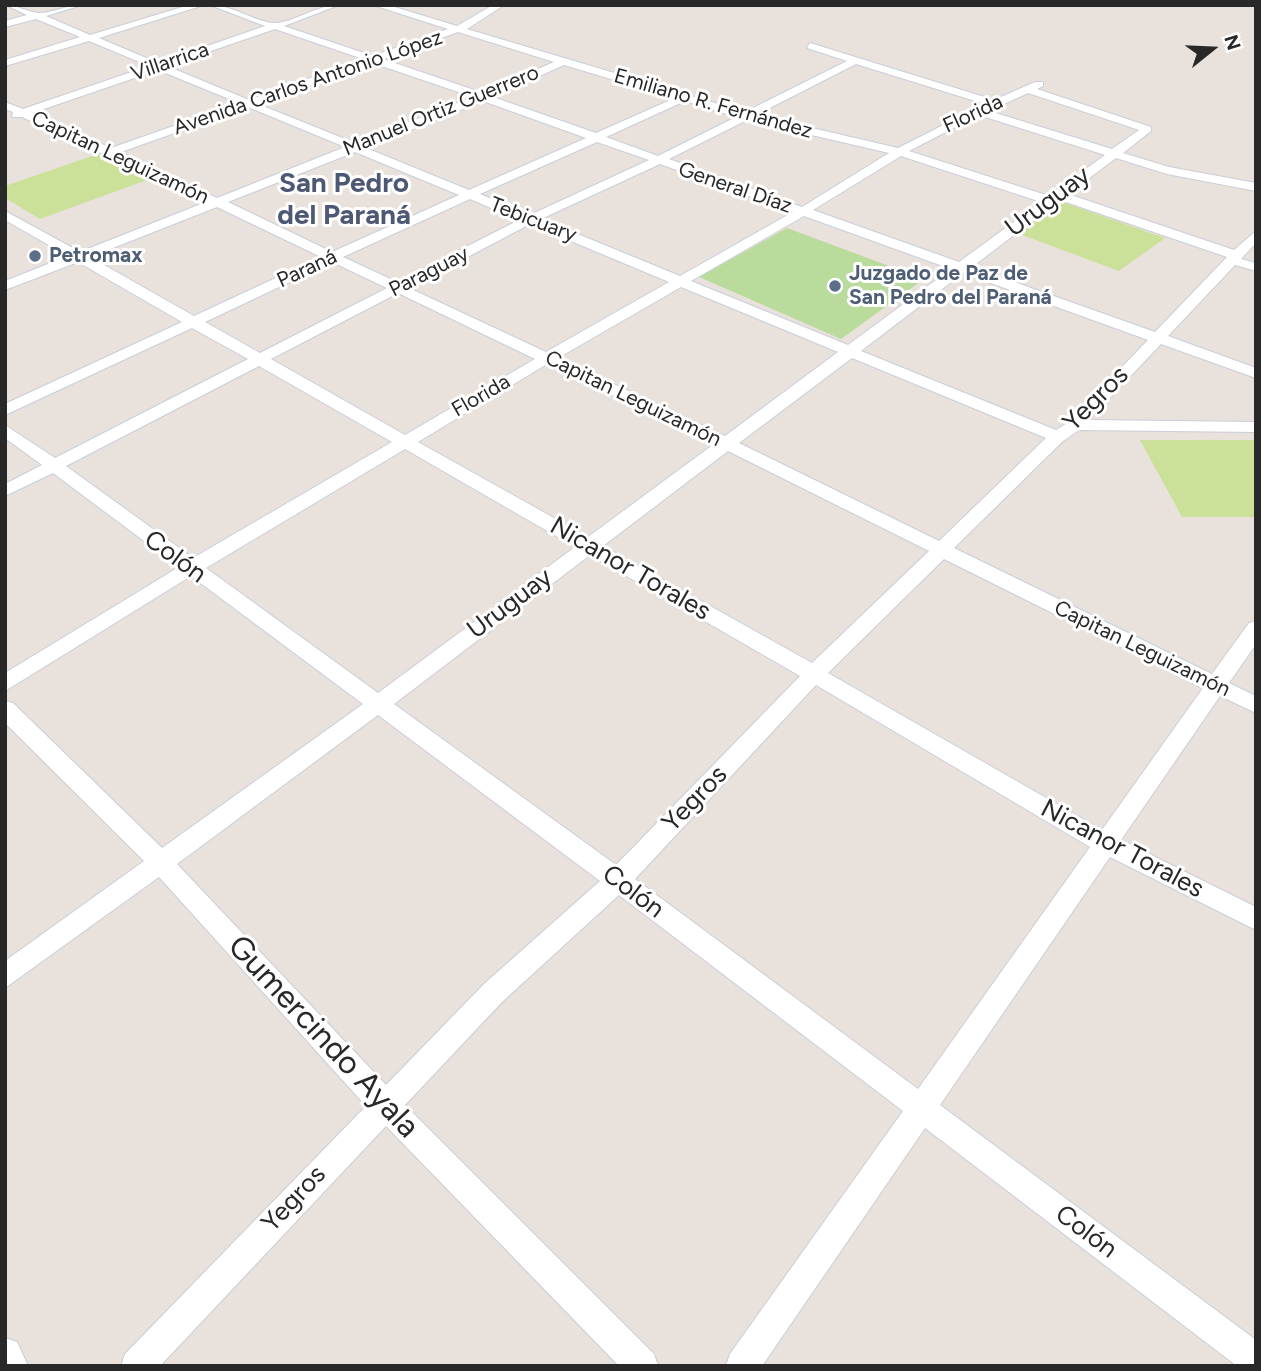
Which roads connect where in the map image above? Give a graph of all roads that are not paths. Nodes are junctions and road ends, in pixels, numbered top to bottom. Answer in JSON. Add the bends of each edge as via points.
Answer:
{"nodes":[{"id":1,"x":10,"y":5,"type":"edge"},
{"id":2,"x":78,"y":5,"type":"edge"},
{"id":3,"x":200,"y":5,"type":"edge"},
{"id":4,"x":214,"y":5,"type":"edge"},
{"id":5,"x":335,"y":5,"type":"edge"},
{"id":6,"x":377,"y":5,"type":"edge"},
{"id":7,"x":500,"y":5,"type":"edge"},
{"id":8,"x":36,"y":16,"type":"junction"},
{"id":9,"x":5,"y":24,"type":"edge"},
{"id":10,"x":273,"y":26,"type":"junction"},
{"id":11,"x":457,"y":30,"type":"junction"},
{"id":12,"x":90,"y":38,"type":"junction"},
{"id":13,"x":810,"y":46,"type":"dead end"},
{"id":14,"x":374,"y":60,"type":"junction"},
{"id":15,"x":856,"y":60,"type":"junction"},
{"id":16,"x":564,"y":61,"type":"junction"},
{"id":17,"x":5,"y":63,"type":"edge"},
{"id":18,"x":162,"y":66,"type":"junction"},
{"id":19,"x":483,"y":97,"type":"junction"},
{"id":20,"x":686,"y":97,"type":"junction"},
{"id":21,"x":251,"y":103,"type":"junction"},
{"id":22,"x":995,"y":104,"type":"junction"},
{"id":23,"x":5,"y":105,"type":"edge"},
{"id":24,"x":980,"y":111,"type":"junction"},
{"id":25,"x":23,"y":113,"type":"junction"},
{"id":26,"x":742,"y":116,"type":"junction"},
{"id":27,"x":5,"y":119,"type":"edge"},
{"id":28,"x":1147,"y":129,"type":"joint"},
{"id":29,"x":598,"y":139,"type":"junction"},
{"id":30,"x":354,"y":146,"type":"junction"},
{"id":31,"x":111,"y":152,"type":"junction"},
{"id":32,"x":900,"y":152,"type":"junction"},
{"id":33,"x":1112,"y":154,"type":"junction"},
{"id":34,"x":657,"y":161,"type":"junction"},
{"id":35,"x":1256,"y":187,"type":"edge"},
{"id":36,"x":470,"y":195,"type":"junction"},
{"id":37,"x":1054,"y":198,"type":"junction"},
{"id":38,"x":215,"y":202,"type":"junction"},
{"id":39,"x":802,"y":212,"type":"junction"},
{"id":40,"x":5,"y":215,"type":"edge"},
{"id":41,"x":531,"y":219,"type":"junction"},
{"id":42,"x":1256,"y":234,"type":"edge"},
{"id":43,"x":82,"y":256,"type":"junction"},
{"id":44,"x":331,"y":257,"type":"junction"},
{"id":45,"x":1233,"y":257,"type":"junction"},
{"id":46,"x":961,"y":267,"type":"junction"},
{"id":47,"x":1256,"y":267,"type":"edge"},
{"id":48,"x":681,"y":280,"type":"junction"},
{"id":49,"x":5,"y":286,"type":"edge"},
{"id":50,"x":397,"y":288,"type":"junction"},
{"id":51,"x":197,"y":322,"type":"junction"},
{"id":52,"x":1157,"y":338,"type":"junction"},
{"id":53,"x":848,"y":350,"type":"junction"},
{"id":54,"x":259,"y":357,"type":"junction"},
{"id":55,"x":547,"y":358,"type":"junction"},
{"id":56,"x":1256,"y":373,"type":"edge"},
{"id":57,"x":5,"y":410,"type":"edge"},
{"id":58,"x":1074,"y":425,"type":"junction"},
{"id":59,"x":1256,"y":427,"type":"edge"},
{"id":60,"x":5,"y":430,"type":"edge"},
{"id":61,"x":1056,"y":437,"type":"junction"},
{"id":62,"x":405,"y":441,"type":"junction"},
{"id":63,"x":724,"y":443,"type":"junction"},
{"id":64,"x":52,"y":467,"type":"junction"},
{"id":65,"x":5,"y":491,"type":"edge"},
{"id":66,"x":587,"y":545,"type":"junction"},
{"id":67,"x":943,"y":551,"type":"junction"},
{"id":68,"x":191,"y":568,"type":"junction"},
{"id":69,"x":1256,"y":628,"type":"edge"},
{"id":70,"x":814,"y":674,"type":"junction"},
{"id":71,"x":5,"y":683,"type":"edge"},
{"id":72,"x":1216,"y":685,"type":"junction"},
{"id":73,"x":377,"y":705,"type":"junction"},
{"id":74,"x":1256,"y":705,"type":"edge"},
{"id":75,"x":5,"y":709,"type":"edge"},
{"id":76,"x":1104,"y":843,"type":"junction"},
{"id":77,"x":162,"y":864,"type":"junction"},
{"id":78,"x":618,"y":880,"type":"junction"},
{"id":79,"x":1256,"y":919,"type":"edge"},
{"id":80,"x":5,"y":975,"type":"edge"},
{"id":81,"x":384,"y":1104,"type":"junction"},
{"id":82,"x":922,"y":1110,"type":"junction"},
{"id":83,"x":5,"y":1354,"type":"edge"},
{"id":84,"x":1254,"y":1360,"type":"edge"},
{"id":85,"x":12,"y":1366,"type":"edge"},
{"id":86,"x":136,"y":1366,"type":"edge"},
{"id":87,"x":642,"y":1366,"type":"edge"},
{"id":88,"x":742,"y":1366,"type":"edge"}],
"edges":[{"from":1,"to":8,"type":"street","name":"Tebicuary"},
{"from":2,"to":8,"type":"street"},
{"from":3,"to":12,"type":"street"},
{"from":4,"to":10,"type":"street","name":"General Díaz"},
{"from":5,"to":10,"type":"street","name":"Villarrica"},
{"from":6,"to":11,"type":"street","name":"Emiliano R. Fernández"},
{"from":7,"to":11,"type":"street","name":"Avenida Carlos Antonio López"},
{"from":8,"to":9,"type":"street"},
{"from":8,"to":12,"type":"street","name":"Tebicuary"},
{"from":10,"to":14,"type":"street","name":"General Díaz"},
{"from":10,"to":18,"type":"street","name":"Villarrica"},
{"from":11,"to":14,"type":"street","name":"Avenida Carlos Antonio López"},
{"from":11,"to":16,"type":"street","name":"Emiliano R. Fernández"},
{"from":12,"to":17,"type":"street"},
{"from":12,"to":18,"type":"street","name":"Tebicuary"},
{"from":13,"to":15,"type":"street"},
{"from":14,"to":19,"type":"street","name":"General Díaz"},
{"from":14,"to":21,"type":"street","name":"Avenida Carlos Antonio López"},
{"from":15,"to":22,"type":"street"},
{"from":15,"to":26,"type":"street","name":"Paraguay"},
{"from":16,"to":19,"type":"street","name":"Manuel Ortiz Guerrero"},
{"from":16,"to":20,"type":"street","name":"Emiliano R. Fernández"},
{"from":18,"to":21,"type":"street","name":"Tebicuary"},
{"from":18,"to":25,"type":"street","name":"Villarrica"},
{"from":19,"to":29,"type":"street","name":"General Díaz"},
{"from":19,"to":30,"type":"street","name":"Manuel Ortiz Guerrero"},
{"from":20,"to":26,"type":"street","name":"Emiliano R. Fernández"},
{"from":20,"to":29,"type":"street","name":"Paraná"},
{"from":21,"to":30,"type":"street","name":"Tebicuary"},
{"from":21,"to":31,"type":"street","name":"Avenida Carlos Antonio López"},
{"from":22,"to":24,"type":"street","name":"Florida"},
{"from":22,"to":28,"type":"street","name":"Florida","via":[[1033,87]]},
{"from":23,"to":25,"type":"street","name":"Capitan Leguizamón"},
{"from":24,"to":32,"type":"street","name":"Florida"},
{"from":24,"to":33,"type":"street"},
{"from":25,"to":27,"type":"street","name":"Villarrica"},
{"from":25,"to":31,"type":"street","name":"Capitan Leguizamón"},
{"from":26,"to":32,"type":"street","name":"Emiliano R. Fernández"},
{"from":26,"to":34,"type":"street","name":"Paraguay"},
{"from":28,"to":33,"type":"street","name":"Uruguay"},
{"from":29,"to":34,"type":"street","name":"General Díaz"},
{"from":29,"to":36,"type":"street","name":"Paraná"},
{"from":30,"to":36,"type":"street","name":"Tebicuary"},
{"from":30,"to":38,"type":"street","name":"Manuel Ortiz Guerrero"},
{"from":31,"to":38,"type":"street","name":"Capitan Leguizamón"},
{"from":32,"to":37,"type":"street","name":"Emiliano R. Fernández"},
{"from":32,"to":39,"type":"street","name":"Florida"},
{"from":33,"to":35,"type":"street"},
{"from":33,"to":37,"type":"street","name":"Uruguay"},
{"from":34,"to":39,"type":"street","name":"General Díaz"},
{"from":34,"to":41,"type":"street","name":"Paraguay"},
{"from":36,"to":41,"type":"street","name":"Tebicuary"},
{"from":36,"to":44,"type":"street","name":"Paraná"},
{"from":37,"to":45,"type":"street","name":"Emiliano R. Fernández"},
{"from":37,"to":46,"type":"street","name":"Uruguay"},
{"from":38,"to":43,"type":"street","name":"Manuel Ortiz Guerrero"},
{"from":38,"to":44,"type":"street","name":"Capitan Leguizamón"},
{"from":39,"to":46,"type":"street","name":"General Díaz"},
{"from":39,"to":48,"type":"street","name":"Florida"},
{"from":40,"to":43,"type":"street","name":"Nicanor Torales"},
{"from":41,"to":48,"type":"street","name":"Tebicuary"},
{"from":41,"to":50,"type":"street","name":"Paraguay"},
{"from":42,"to":45,"type":"street","name":"Yegros"},
{"from":43,"to":49,"type":"street","name":"Manuel Ortiz Guerrero"},
{"from":43,"to":51,"type":"street","name":"Nicanor Torales"},
{"from":44,"to":50,"type":"street","name":"Capitan Leguizamón"},
{"from":44,"to":51,"type":"street","name":"Paraná"},
{"from":45,"to":47,"type":"street","name":"Emiliano R. Fernández"},
{"from":45,"to":52,"type":"street","name":"Yegros"},
{"from":46,"to":52,"type":"street","name":"General Díaz"},
{"from":46,"to":53,"type":"street","name":"Uruguay"},
{"from":48,"to":53,"type":"street","name":"Tebicuary"},
{"from":48,"to":55,"type":"street","name":"Florida"},
{"from":50,"to":54,"type":"street","name":"Paraguay"},
{"from":50,"to":55,"type":"street","name":"Capitan Leguizamón"},
{"from":51,"to":54,"type":"street","name":"Nicanor Torales"},
{"from":51,"to":57,"type":"street","name":"Paraná"},
{"from":52,"to":56,"type":"street","name":"General Díaz"},
{"from":52,"to":58,"type":"street","name":"Yegros"},
{"from":53,"to":61,"type":"street","name":"Tebicuary"},
{"from":53,"to":63,"type":"street","name":"Uruguay"},
{"from":54,"to":62,"type":"street","name":"Nicanor Torales"},
{"from":54,"to":64,"type":"street","name":"Paraguay"},
{"from":55,"to":62,"type":"street","name":"Florida"},
{"from":55,"to":63,"type":"street","name":"Capitan Leguizamón"},
{"from":58,"to":59,"type":"street"},
{"from":58,"to":61,"type":"street","name":"Yegros"},
{"from":60,"to":64,"type":"street","name":"Colón"},
{"from":61,"to":67,"type":"street","name":"Yegros"},
{"from":62,"to":66,"type":"street","name":"Nicanor Torales"},
{"from":62,"to":68,"type":"street","name":"Florida"},
{"from":63,"to":66,"type":"street","name":"Uruguay"},
{"from":63,"to":67,"type":"street","name":"Capitan Leguizamón"},
{"from":64,"to":65,"type":"street","name":"Paraguay"},
{"from":64,"to":68,"type":"street","name":"Colón"},
{"from":66,"to":70,"type":"street","name":"Nicanor Torales"},
{"from":66,"to":73,"type":"street","name":"Uruguay"},
{"from":67,"to":70,"type":"street","name":"Yegros"},
{"from":67,"to":72,"type":"street","name":"Capitan Leguizamón"},
{"from":68,"to":71,"type":"street","name":"Florida"},
{"from":68,"to":73,"type":"street","name":"Colón"},
{"from":69,"to":72,"type":"street"},
{"from":70,"to":76,"type":"street","name":"Nicanor Torales"},
{"from":70,"to":78,"type":"street","name":"Yegros"},
{"from":72,"to":74,"type":"street","name":"Capitan Leguizamón"},
{"from":72,"to":76,"type":"street"},
{"from":73,"to":77,"type":"street","name":"Uruguay"},
{"from":73,"to":78,"type":"street","name":"Colón"},
{"from":75,"to":77,"type":"street","name":"Gumercindo Ayala"},
{"from":76,"to":79,"type":"street","name":"Nicanor Torales"},
{"from":76,"to":82,"type":"street"},
{"from":77,"to":80,"type":"street","name":"Uruguay"},
{"from":77,"to":81,"type":"street","name":"Gumercindo Ayala"},
{"from":78,"to":81,"type":"street","name":"Yegros","via":[[493,993]]},
{"from":78,"to":82,"type":"street","name":"Colón"},
{"from":81,"to":86,"type":"street","name":"Yegros"},
{"from":81,"to":87,"type":"street","name":"Gumercindo Ayala"},
{"from":82,"to":84,"type":"street","name":"Colón"},
{"from":82,"to":88,"type":"street"},
{"from":83,"to":85,"type":"street"}]}
